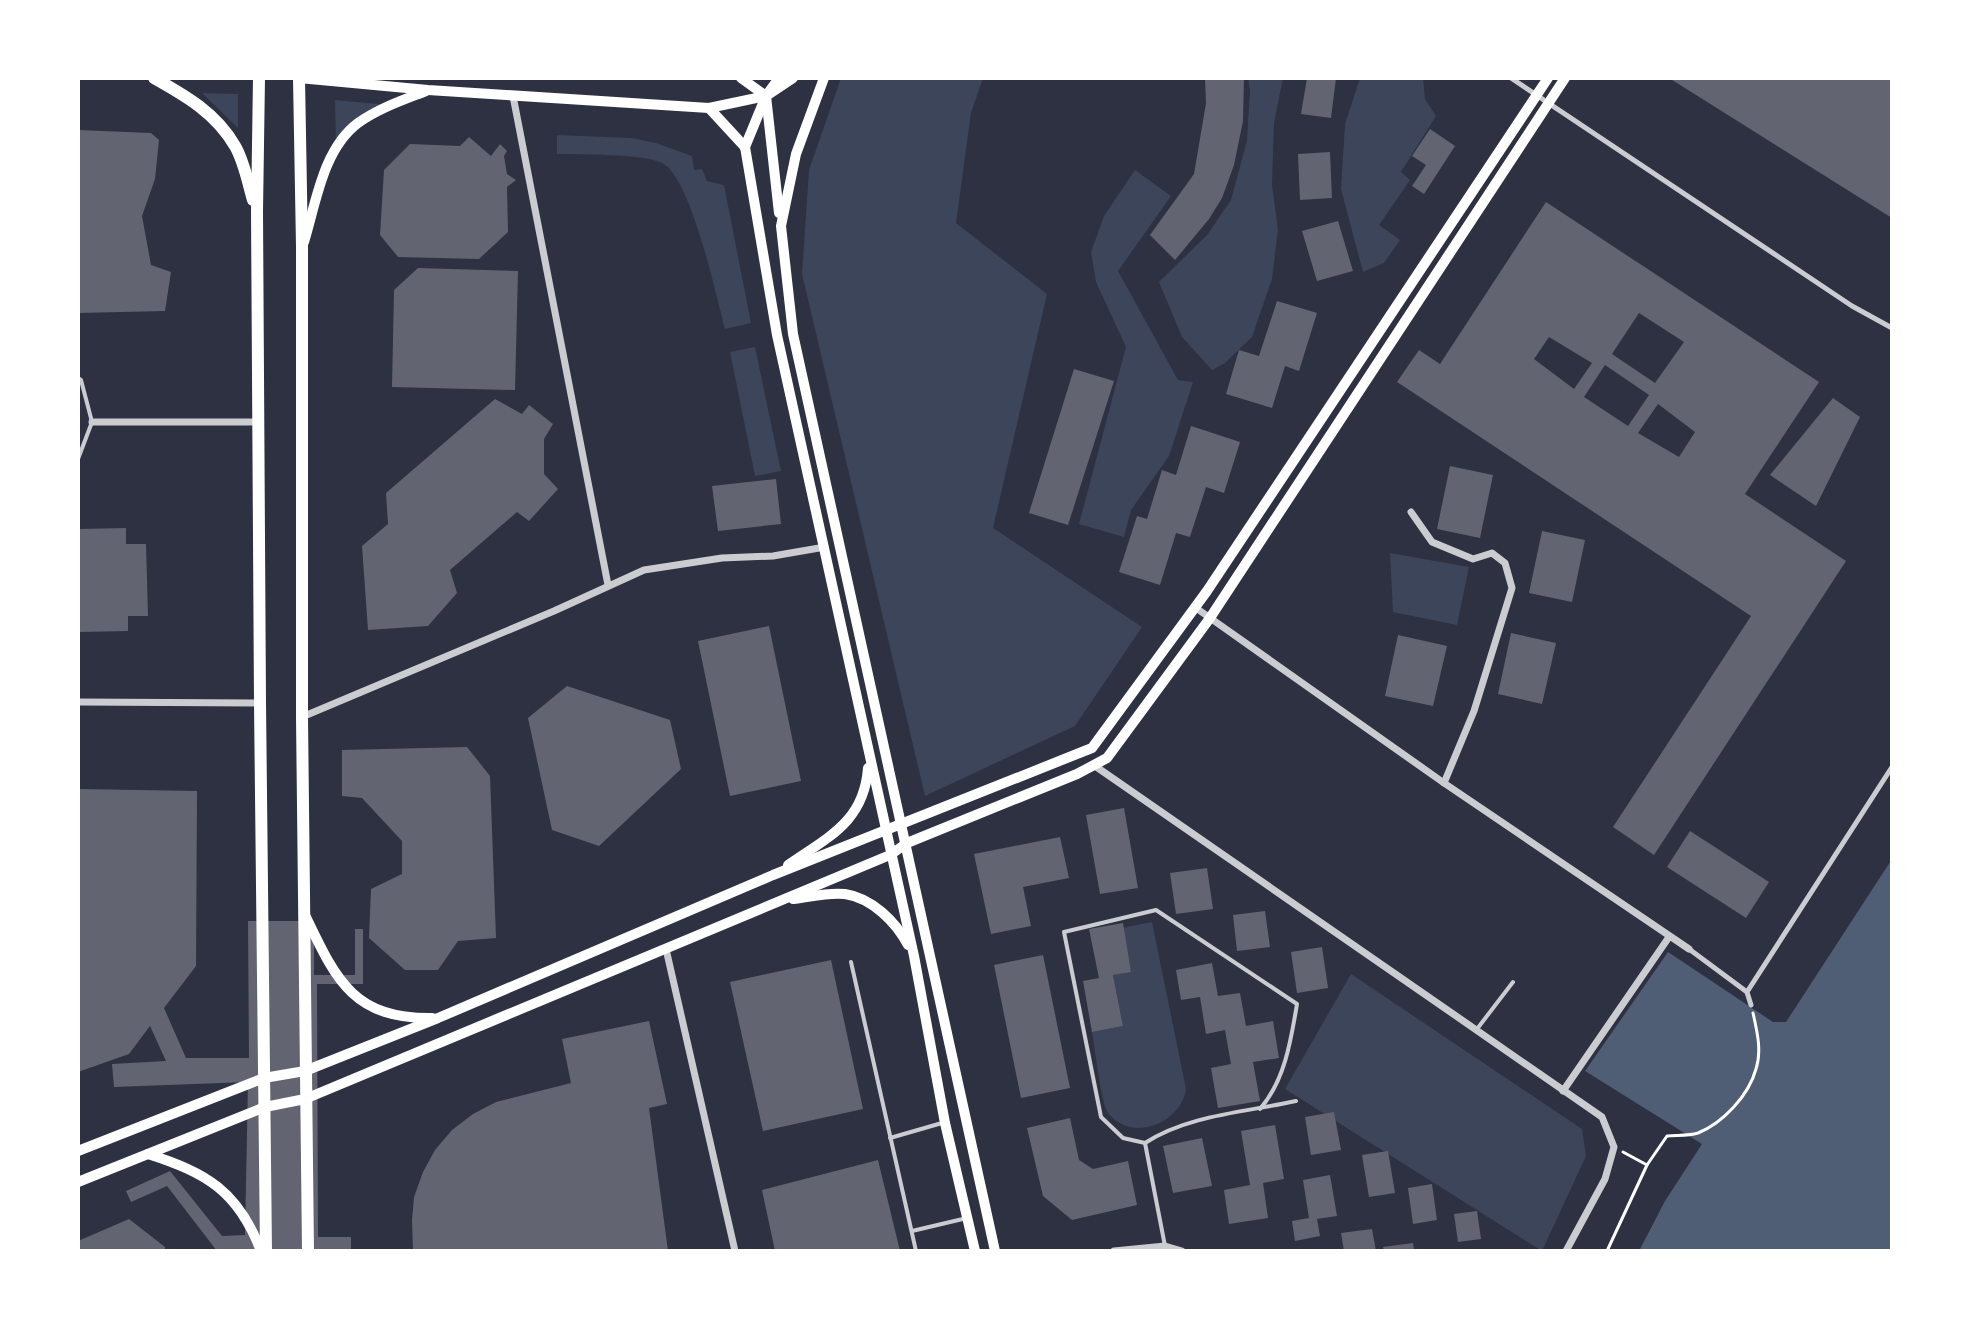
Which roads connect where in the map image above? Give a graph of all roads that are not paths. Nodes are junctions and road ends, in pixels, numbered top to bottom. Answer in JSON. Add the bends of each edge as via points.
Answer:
{"nodes":[{"id":1,"x":154,"y":78,"type":"edge"},
{"id":2,"x":259,"y":78,"type":"edge"},
{"id":3,"x":298,"y":78,"type":"edge"},
{"id":4,"x":741,"y":78,"type":"edge"},
{"id":5,"x":779,"y":78,"type":"edge"},
{"id":6,"x":793,"y":78,"type":"edge"},
{"id":7,"x":824,"y":78,"type":"edge"},
{"id":8,"x":1511,"y":78,"type":"edge"},
{"id":9,"x":1548,"y":78,"type":"edge"},
{"id":10,"x":1565,"y":78,"type":"edge"},
{"id":11,"x":428,"y":90,"type":"junction"},
{"id":12,"x":513,"y":96,"type":"junction"},
{"id":13,"x":766,"y":96,"type":"junction"},
{"id":14,"x":1536,"y":96,"type":"junction"},
{"id":15,"x":1548,"y":104,"type":"junction"},
{"id":16,"x":709,"y":108,"type":"junction"},
{"id":17,"x":745,"y":147,"type":"junction"},
{"id":18,"x":257,"y":211,"type":"junction"},
{"id":19,"x":781,"y":226,"type":"junction"},
{"id":20,"x":302,"y":247,"type":"junction"},
{"id":21,"x":1892,"y":328,"type":"edge"},
{"id":22,"x":78,"y":378,"type":"edge"},
{"id":23,"x":92,"y":422,"type":"junction"},
{"id":24,"x":259,"y":422,"type":"junction"},
{"id":25,"x":78,"y":459,"type":"edge"},
{"id":26,"x":1411,"y":512,"type":"dead end"},
{"id":27,"x":825,"y":547,"type":"junction"},
{"id":28,"x":608,"y":585,"type":"junction"},
{"id":29,"x":1196,"y":608,"type":"junction"},
{"id":30,"x":1210,"y":618,"type":"junction"},
{"id":31,"x":78,"y":702,"type":"edge"},
{"id":32,"x":260,"y":703,"type":"junction"},
{"id":33,"x":302,"y":717,"type":"junction"},
{"id":34,"x":870,"y":755,"type":"junction"},
{"id":35,"x":1079,"y":755,"type":"junction"},
{"id":36,"x":1095,"y":766,"type":"junction"},
{"id":37,"x":1892,"y":767,"type":"edge"},
{"id":38,"x":1444,"y":783,"type":"junction"},
{"id":39,"x":903,"y":825,"type":"junction"},
{"id":40,"x":885,"y":830,"type":"junction"},
{"id":41,"x":907,"y":843,"type":"junction"},
{"id":42,"x":890,"y":855,"type":"junction"},
{"id":43,"x":773,"y":875,"type":"junction"},
{"id":44,"x":783,"y":900,"type":"junction"},
{"id":45,"x":304,"y":913,"type":"junction"},
{"id":46,"x":1669,"y":937,"type":"junction"},
{"id":47,"x":666,"y":949,"type":"junction"},
{"id":48,"x":1689,"y":949,"type":"joint"},
{"id":49,"x":914,"y":956,"type":"junction"},
{"id":50,"x":851,"y":962,"type":"dead end"},
{"id":51,"x":1513,"y":982,"type":"dead end"},
{"id":52,"x":1747,"y":992,"type":"junction"},
{"id":53,"x":1751,"y":1005,"type":"road end"},
{"id":54,"x":438,"y":1018,"type":"junction"},
{"id":55,"x":1475,"y":1031,"type":"junction"},
{"id":56,"x":305,"y":1071,"type":"junction"},
{"id":57,"x":264,"y":1078,"type":"junction"},
{"id":58,"x":1563,"y":1091,"type":"junction"},
{"id":59,"x":305,"y":1099,"type":"junction"},
{"id":60,"x":1296,"y":1101,"type":"dead end"},
{"id":61,"x":265,"y":1107,"type":"junction"},
{"id":62,"x":1260,"y":1109,"type":"junction"},
{"id":63,"x":945,"y":1123,"type":"junction"},
{"id":64,"x":890,"y":1138,"type":"junction"},
{"id":65,"x":1145,"y":1143,"type":"junction"},
{"id":66,"x":78,"y":1151,"type":"edge"},
{"id":67,"x":148,"y":1154,"type":"junction"},
{"id":68,"x":78,"y":1182,"type":"edge"},
{"id":69,"x":967,"y":1218,"type":"junction"},
{"id":70,"x":912,"y":1231,"type":"junction"},
{"id":71,"x":1165,"y":1246,"type":"junction"},
{"id":72,"x":264,"y":1251,"type":"edge"},
{"id":73,"x":308,"y":1251,"type":"edge"},
{"id":74,"x":735,"y":1251,"type":"edge"},
{"id":75,"x":916,"y":1251,"type":"edge"},
{"id":76,"x":975,"y":1251,"type":"edge"},
{"id":77,"x":995,"y":1251,"type":"edge"},
{"id":78,"x":1114,"y":1251,"type":"edge"},
{"id":79,"x":1182,"y":1251,"type":"edge"},
{"id":80,"x":1566,"y":1251,"type":"edge"}],
"edges":[{"from":1,"to":18,"type":"main road","via":[[195,101],[236,147]]},
{"from":2,"to":18,"type":"main road"},
{"from":3,"to":11,"type":"main road"},
{"from":3,"to":20,"type":"main road"},
{"from":4,"to":13,"type":"main road"},
{"from":5,"to":13,"type":"main road"},
{"from":6,"to":13,"type":"main road"},
{"from":7,"to":19,"type":"main road","via":[[796,154]]},
{"from":8,"to":14,"type":"street"},
{"from":9,"to":14,"type":"main road"},
{"from":10,"to":15,"type":"main road"},
{"from":11,"to":12,"type":"main road"},
{"from":11,"to":20,"type":"main road","via":[[356,125],[337,147]]},
{"from":12,"to":16,"type":"main road"},
{"from":12,"to":28,"type":"street"},
{"from":13,"to":16,"type":"main road"},
{"from":13,"to":17,"type":"main road"},
{"from":13,"to":19,"type":"main road"},
{"from":14,"to":15,"type":"street"},
{"from":14,"to":29,"type":"main road"},
{"from":15,"to":21,"type":"street"},
{"from":15,"to":30,"type":"main road"},
{"from":16,"to":17,"type":"main road"},
{"from":17,"to":27,"type":"main road","via":[[777,335]]},
{"from":18,"to":24,"type":"main road"},
{"from":19,"to":39,"type":"main road","via":[[793,334]]},
{"from":20,"to":33,"type":"main road"},
{"from":22,"to":23,"type":"lane"},
{"from":23,"to":24,"type":"street"},
{"from":23,"to":25,"type":"lane"},
{"from":24,"to":32,"type":"main road"},
{"from":26,"to":38,"type":"street","via":[[1432,542],[1473,559],[1492,553],[1505,563],[1512,588],[1474,711]]},
{"from":27,"to":28,"type":"street","via":[[668,565]]},
{"from":27,"to":34,"type":"main road"},
{"from":28,"to":33,"type":"street"},
{"from":29,"to":30,"type":"street"},
{"from":29,"to":35,"type":"main road","via":[[1108,729]]},
{"from":30,"to":36,"type":"main road","via":[[1107,758]]},
{"from":30,"to":38,"type":"street"},
{"from":31,"to":32,"type":"street"},
{"from":32,"to":57,"type":"main road"},
{"from":33,"to":45,"type":"main road"},
{"from":34,"to":40,"type":"main road"},
{"from":34,"to":43,"type":"main road","via":[[863,799],[852,815]]},
{"from":35,"to":36,"type":"main road"},
{"from":35,"to":39,"type":"main road"},
{"from":36,"to":41,"type":"main road"},
{"from":36,"to":55,"type":"street"},
{"from":37,"to":52,"type":"street"},
{"from":38,"to":46,"type":"street"},
{"from":39,"to":40,"type":"main road"},
{"from":39,"to":41,"type":"main road"},
{"from":40,"to":42,"type":"main road"},
{"from":40,"to":43,"type":"main road"},
{"from":41,"to":42,"type":"main road"},
{"from":41,"to":77,"type":"main road"},
{"from":42,"to":44,"type":"main road"},
{"from":42,"to":49,"type":"main road"},
{"from":43,"to":54,"type":"main road"},
{"from":44,"to":47,"type":"main road"},
{"from":44,"to":49,"type":"main road","via":[[828,894],[858,898],[893,923]]},
{"from":45,"to":54,"type":"main road","via":[[342,986],[376,1009],[401,1017]]},
{"from":45,"to":56,"type":"main road"},
{"from":46,"to":48,"type":"street"},
{"from":46,"to":58,"type":"street"},
{"from":47,"to":59,"type":"main road"},
{"from":47,"to":74,"type":"street"},
{"from":48,"to":52,"type":"street"},
{"from":49,"to":63,"type":"main road"},
{"from":50,"to":64,"type":"lane"},
{"from":51,"to":55,"type":"lane"},
{"from":52,"to":53,"type":"street"},
{"from":54,"to":56,"type":"main road"},
{"from":55,"to":58,"type":"street"},
{"from":56,"to":57,"type":"main road"},
{"from":56,"to":59,"type":"main road"},
{"from":57,"to":61,"type":"main road"},
{"from":57,"to":66,"type":"main road"},
{"from":58,"to":80,"type":"street","via":[[1602,1117],[1614,1147],[1605,1179]]},
{"from":59,"to":61,"type":"main road"},
{"from":59,"to":73,"type":"main road"},
{"from":60,"to":62,"type":"lane"},
{"from":61,"to":67,"type":"main road"},
{"from":61,"to":72,"type":"main road"},
{"from":62,"to":65,"type":"lane","via":[[1180,1125]]},
{"from":62,"to":65,"type":"lane","via":[[1272,1096],[1289,1049],[1297,1004],[1156,910],[1064,932],[1101,1117],[1123,1138]]},
{"from":63,"to":64,"type":"lane"},
{"from":63,"to":69,"type":"main road"},
{"from":64,"to":70,"type":"lane"},
{"from":65,"to":71,"type":"lane"},
{"from":67,"to":68,"type":"main road"},
{"from":67,"to":72,"type":"main road","via":[[187,1167],[220,1187],[252,1226]]},
{"from":69,"to":70,"type":"lane"},
{"from":69,"to":76,"type":"main road"},
{"from":70,"to":75,"type":"lane"},
{"from":71,"to":78,"type":"street"},
{"from":71,"to":79,"type":"street"}]}
